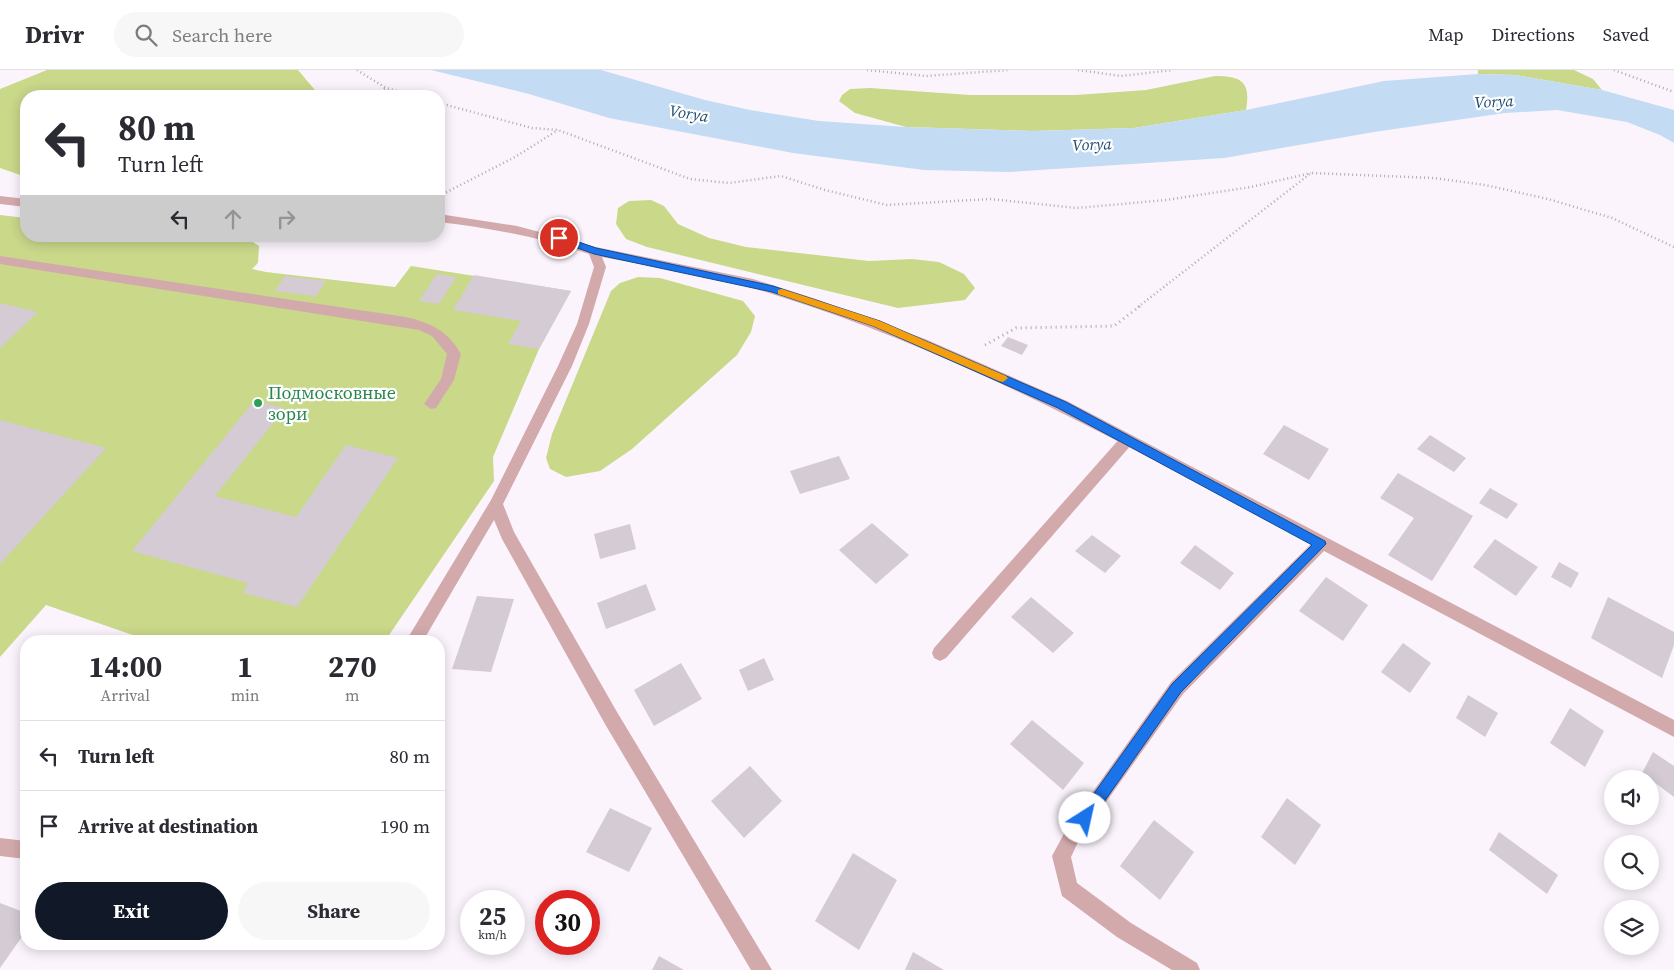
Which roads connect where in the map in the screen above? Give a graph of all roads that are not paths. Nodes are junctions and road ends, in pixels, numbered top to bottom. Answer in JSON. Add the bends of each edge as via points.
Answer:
{"nodes":[{"id":1,"x":0,"y":200,"type":"edge"},
{"id":2,"x":20,"y":202,"type":"edge"},
{"id":3,"x":445,"y":219,"type":"edge"},
{"id":4,"x":594,"y":251,"type":"junction"},
{"id":5,"x":0,"y":260,"type":"edge"},
{"id":6,"x":431,"y":404,"type":"dead end"},
{"id":7,"x":1127,"y":440,"type":"junction"},
{"id":8,"x":496,"y":504,"type":"junction"},
{"id":9,"x":1321,"y":544,"type":"junction"},
{"id":10,"x":418,"y":635,"type":"edge"},
{"id":11,"x":940,"y":653,"type":"dead end"},
{"id":12,"x":1674,"y":730,"type":"edge"},
{"id":13,"x":0,"y":846,"type":"edge"},
{"id":14,"x":20,"y":849,"type":"edge"},
{"id":15,"x":762,"y":970,"type":"edge"},
{"id":16,"x":1190,"y":970,"type":"edge"}],
"edges":[{"from":1,"to":2,"type":"street"},
{"from":3,"to":4,"type":"street","via":[[498,224],[559,238]]},
{"from":4,"to":7,"type":"street","via":[[773,289],[877,324],[1062,405]]},
{"from":4,"to":8,"type":"street","via":[[600,267],[583,324]]},
{"from":5,"to":6,"type":"street","via":[[424,326],[444,337],[454,354],[447,380]]},
{"from":7,"to":9,"type":"street"},
{"from":7,"to":11,"type":"street"},
{"from":8,"to":10,"type":"street"},
{"from":8,"to":15,"type":"street","via":[[507,534],[606,710]]},
{"from":9,"to":12,"type":"street"},
{"from":9,"to":16,"type":"street","via":[[1177,688],[1073,834],[1061,856],[1069,889],[1124,930]]},
{"from":13,"to":14,"type":"street"}]}
